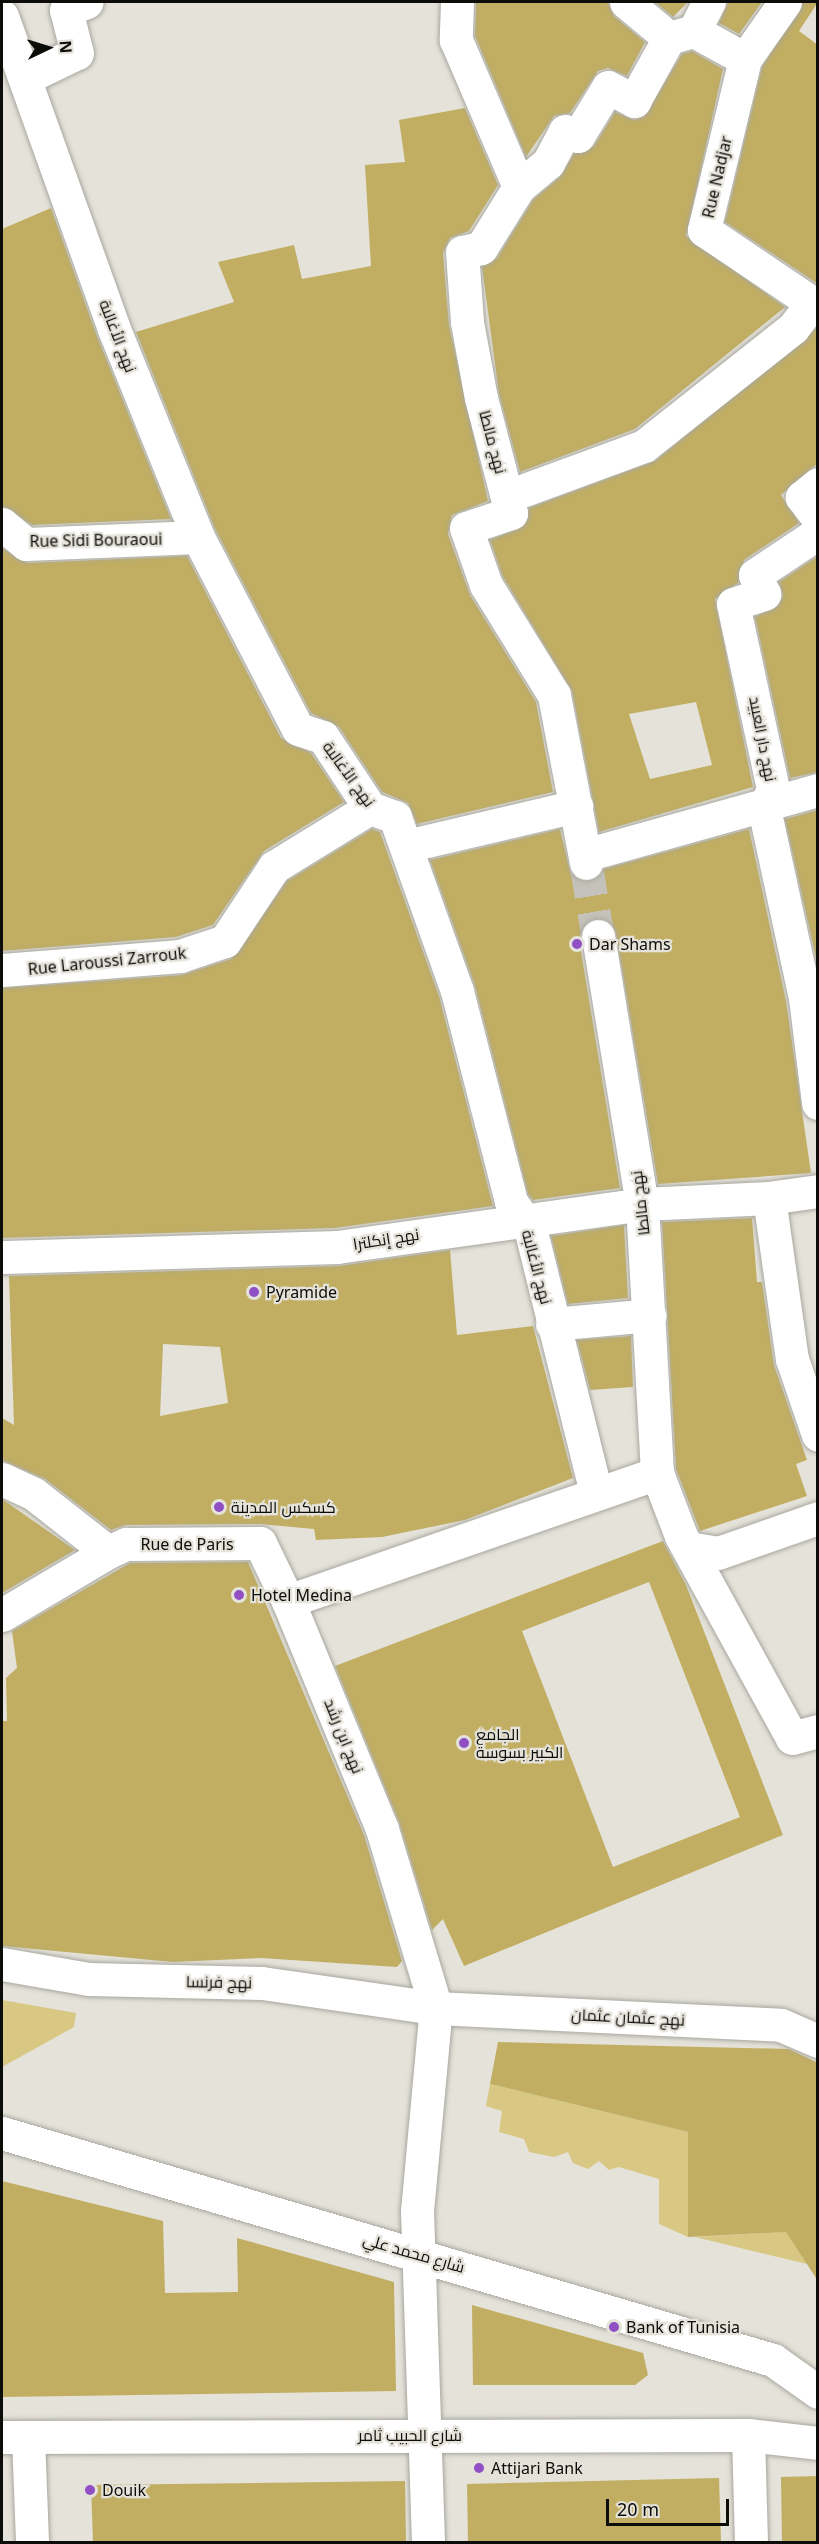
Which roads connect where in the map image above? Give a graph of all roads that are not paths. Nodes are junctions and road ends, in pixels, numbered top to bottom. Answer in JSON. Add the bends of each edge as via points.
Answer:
{"nodes":[{"id":1,"x":87,"y":2,"type":"edge"},
{"id":2,"x":457,"y":2,"type":"edge"},
{"id":3,"x":626,"y":2,"type":"edge"},
{"id":4,"x":709,"y":2,"type":"edge"},
{"id":5,"x":785,"y":2,"type":"edge"},
{"id":6,"x":2,"y":16,"type":"edge"},
{"id":7,"x":682,"y":35,"type":"junction"},
{"id":8,"x":745,"y":59,"type":"junction"},
{"id":9,"x":27,"y":77,"type":"junction"},
{"id":10,"x":519,"y":187,"type":"junction"},
{"id":11,"x":814,"y":305,"type":"edge"},
{"id":12,"x":818,"y":484,"type":"edge"},
{"id":13,"x":508,"y":496,"type":"junction"},
{"id":14,"x":818,"y":518,"type":"edge"},
{"id":15,"x":2,"y":524,"type":"edge"},
{"id":16,"x":818,"y":533,"type":"edge"},
{"id":17,"x":198,"y":537,"type":"junction"},
{"id":18,"x":818,"y":790,"type":"edge"},
{"id":19,"x":576,"y":806,"type":"junction"},
{"id":20,"x":370,"y":808,"type":"junction"},
{"id":21,"x":764,"y":809,"type":"junction"},
{"id":22,"x":406,"y":846,"type":"junction"},
{"id":23,"x":598,"y":936,"type":"tunnel mouth"},
{"id":24,"x":2,"y":970,"type":"edge"},
{"id":25,"x":811,"y":997,"type":"edge"},
{"id":26,"x":818,"y":1103,"type":"edge"},
{"id":27,"x":818,"y":1191,"type":"edge"},
{"id":28,"x":769,"y":1198,"type":"junction"},
{"id":29,"x":642,"y":1204,"type":"junction"},
{"id":30,"x":522,"y":1218,"type":"junction"},
{"id":31,"x":2,"y":1257,"type":"edge"},
{"id":32,"x":650,"y":1315,"type":"junction"},
{"id":33,"x":552,"y":1324,"type":"junction"},
{"id":34,"x":818,"y":1435,"type":"edge"},
{"id":35,"x":657,"y":1473,"type":"junction"},
{"id":36,"x":2,"y":1479,"type":"edge"},
{"id":37,"x":596,"y":1492,"type":"junction"},
{"id":38,"x":818,"y":1518,"type":"edge"},
{"id":39,"x":688,"y":1548,"type":"junction"},
{"id":40,"x":108,"y":1552,"type":"junction"},
{"id":41,"x":288,"y":1601,"type":"junction"},
{"id":42,"x":2,"y":1615,"type":"edge"},
{"id":43,"x":818,"y":1731,"type":"edge"},
{"id":44,"x":2,"y":1964,"type":"edge"},
{"id":45,"x":436,"y":2008,"type":"junction"},
{"id":46,"x":818,"y":2018,"type":"edge"},
{"id":47,"x":781,"y":2025,"type":"junction"},
{"id":48,"x":818,"y":2041,"type":"edge"},
{"id":49,"x":2,"y":2133,"type":"edge"},
{"id":50,"x":420,"y":2254,"type":"junction"},
{"id":51,"x":818,"y":2392,"type":"edge"},
{"id":52,"x":427,"y":2435,"type":"junction"},
{"id":53,"x":748,"y":2435,"type":"junction"},
{"id":54,"x":15,"y":2437,"type":"edge"},
{"id":55,"x":818,"y":2443,"type":"edge"},
{"id":56,"x":32,"y":2542,"type":"edge"},
{"id":57,"x":428,"y":2542,"type":"edge"},
{"id":58,"x":751,"y":2542,"type":"edge"}],
"edges":[{"from":1,"to":9,"type":"street","via":[[66,10],[77,53]]},
{"from":2,"to":10,"type":"street","via":[[456,40]]},
{"from":3,"to":7,"type":"street"},
{"from":4,"to":7,"type":"street"},
{"from":5,"to":8,"type":"street","name":"Rue Nadjar"},
{"from":6,"to":9,"type":"street","name":"نهج الأغالبة"},
{"from":7,"to":8,"type":"street"},
{"from":7,"to":10,"type":"street","via":[[634,101],[608,87],[578,136],[565,131],[548,163]]},
{"from":8,"to":11,"type":"street","name":"Rue Nadjar","via":[[704,230]]},
{"from":9,"to":17,"type":"street","name":"نهج الأغالبة","via":[[114,329]]},
{"from":10,"to":13,"type":"street","name":"نهج مالطا","via":[[481,248],[462,252],[481,398]]},
{"from":11,"to":13,"type":"street","via":[[793,327],[644,446]]},
{"from":12,"to":14,"type":"street","via":[[802,497]]},
{"from":13,"to":19,"type":"street","name":"نهج مالطا","via":[[511,513],[466,528],[486,585],[554,695]]},
{"from":15,"to":17,"type":"street","name":"Rue Sidi Bouraoui","via":[[26,544]]},
{"from":16,"to":21,"type":"street","name":"نهج دار العبيد","via":[[755,575],[764,594],[733,604],[773,789]]},
{"from":17,"to":20,"type":"street","name":"نهج الأغالبة","via":[[298,729],[323,737]]},
{"from":18,"to":21,"type":"street"},
{"from":19,"to":21,"type":"street","name":"نهج مالطا","via":[[586,859]]},
{"from":19,"to":22,"type":"street"},
{"from":20,"to":22,"type":"street","name":"نهج الأغالبة","via":[[395,817]]},
{"from":20,"to":24,"type":"street","name":"Rue Laroussi Zarrouk","via":[[274,867],[225,941],[180,956]]},
{"from":21,"to":25,"type":"street","name":"نهج دار العبيد"},
{"from":22,"to":30,"type":"street","name":"نهج الأغالبة","via":[[457,991],[511,1202]]},
{"from":23,"to":29,"type":"street","name":"نهج مالطا"},
{"from":25,"to":26,"type":"street","name":"نهج دار العبيد"},
{"from":27,"to":28,"type":"street","name":"نهج إنكلترا"},
{"from":28,"to":29,"type":"street","name":"نهج إنكلترا"},
{"from":28,"to":34,"type":"street","via":[[792,1359]]},
{"from":29,"to":30,"type":"street","name":"نهج إنكلترا"},
{"from":29,"to":32,"type":"street","name":"نهج مالطا"},
{"from":30,"to":31,"type":"street","name":"نهج إنكلترا","via":[[337,1247]]},
{"from":30,"to":33,"type":"street","name":"نهج الأغالبة","via":[[530,1228]]},
{"from":32,"to":33,"type":"street"},
{"from":32,"to":35,"type":"street","name":"نهج مالطا"},
{"from":33,"to":37,"type":"street","name":"نهج الأغالبة"},
{"from":35,"to":37,"type":"street"},
{"from":35,"to":39,"type":"street","name":"نهج مالطا"},
{"from":36,"to":40,"type":"street","via":[[34,1494]]},
{"from":37,"to":41,"type":"street"},
{"from":38,"to":39,"type":"street","via":[[717,1553]]},
{"from":39,"to":43,"type":"street","name":"نهج مالطا","via":[[792,1738]]},
{"from":40,"to":41,"type":"street","name":"Rue de Paris","via":[[126,1544],[260,1543]]},
{"from":40,"to":42,"type":"street"},
{"from":41,"to":45,"type":"street","name":"نهج ابن رشد","via":[[382,1829],[425,1956]]},
{"from":44,"to":45,"type":"street","name":"نهج فرنسا","via":[[89,1979],[262,1983]]},
{"from":45,"to":47,"type":"street","name":"نهج عثمان عثمان"},
{"from":45,"to":50,"type":"street","name":"نهج ابن رشد","via":[[418,2157]]},
{"from":46,"to":47,"type":"street"},
{"from":47,"to":48,"type":"street","name":"نهج عثمان عثمان"},
{"from":49,"to":50,"type":"street","name":"شارع محمد علي"},
{"from":50,"to":51,"type":"street","name":"شارع محمد علي","via":[[773,2360]]},
{"from":50,"to":52,"type":"street","name":"نهج ابن رشد"},
{"from":52,"to":53,"type":"street","name":"شارع الحبيب ثامر"},
{"from":52,"to":54,"type":"street","name":"شارع الحبيب ثامر"},
{"from":52,"to":57,"type":"street","name":"نهج ابن رشد"},
{"from":53,"to":55,"type":"street","name":"شارع الحبيب ثامر"},
{"from":53,"to":58,"type":"street"},
{"from":54,"to":56,"type":"street"}]}
